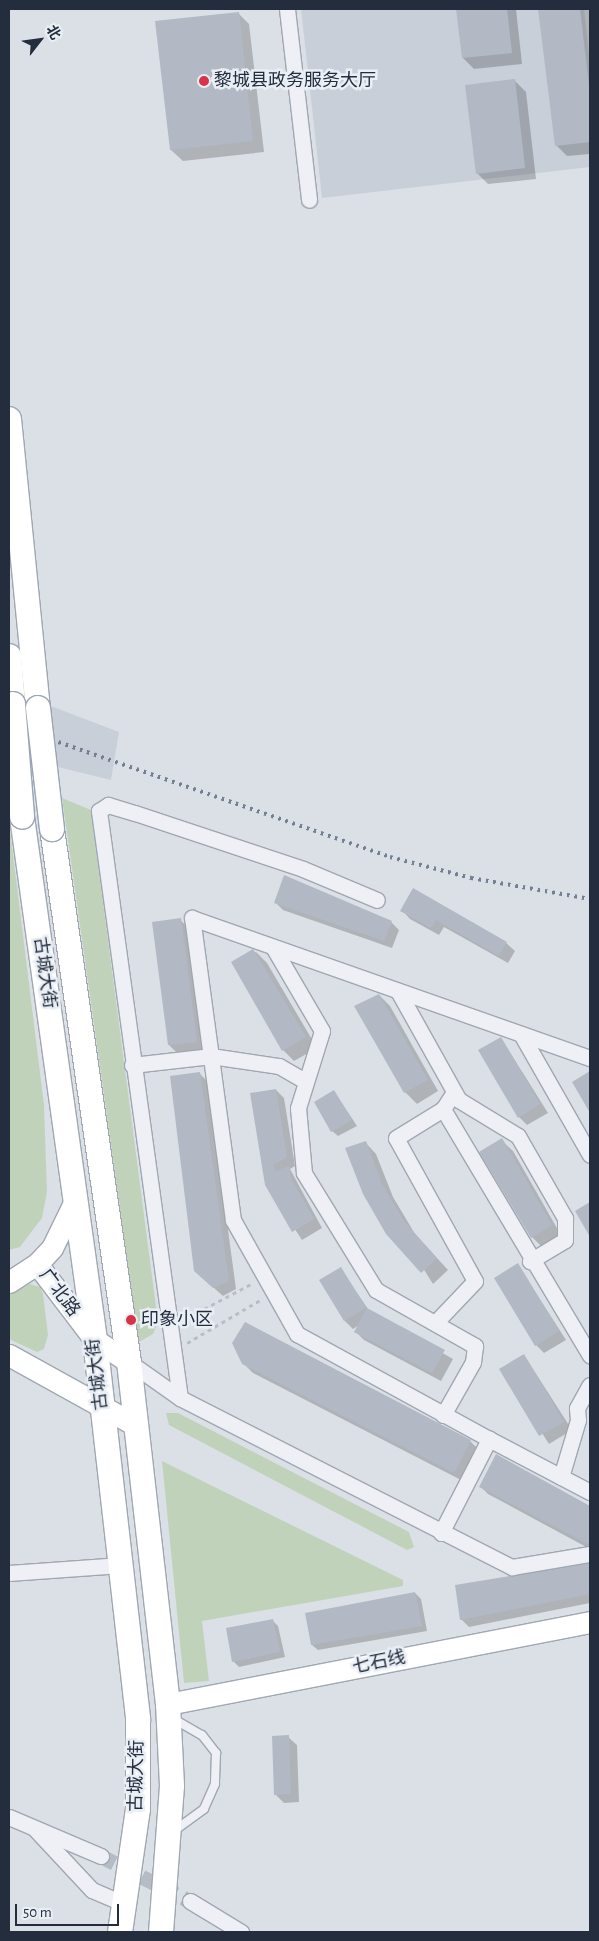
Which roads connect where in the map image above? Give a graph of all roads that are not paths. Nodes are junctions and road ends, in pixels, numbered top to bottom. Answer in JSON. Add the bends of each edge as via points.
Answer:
{"nodes":[{"id":1,"x":287,"y":9,"type":"edge"},
{"id":2,"x":309,"y":200,"type":"dead end"},
{"id":3,"x":9,"y":419,"type":"edge"},
{"id":4,"x":9,"y":656,"type":"edge"},
{"id":5,"x":377,"y":900,"type":"dead end"},
{"id":6,"x":273,"y":947,"type":"junction"},
{"id":7,"x":398,"y":991,"type":"junction"},
{"id":8,"x":521,"y":1034,"type":"junction"},
{"id":9,"x":211,"y":1056,"type":"junction"},
{"id":10,"x":590,"y":1058,"type":"edge"},
{"id":11,"x":132,"y":1065,"type":"junction"},
{"id":12,"x":305,"y":1081,"type":"junction"},
{"id":13,"x":454,"y":1092,"type":"junction"},
{"id":14,"x":443,"y":1109,"type":"junction"},
{"id":15,"x":590,"y":1155,"type":"edge"},
{"id":16,"x":72,"y":1205,"type":"junction"},
{"id":17,"x":530,"y":1261,"type":"junction"},
{"id":18,"x":37,"y":1264,"type":"junction"},
{"id":19,"x":9,"y":1282,"type":"edge"},
{"id":20,"x":435,"y":1323,"type":"junction"},
{"id":21,"x":95,"y":1340,"type":"junction"},
{"id":22,"x":9,"y":1355,"type":"edge"},
{"id":23,"x":590,"y":1356,"type":"edge"},
{"id":24,"x":129,"y":1362,"type":"junction"},
{"id":25,"x":590,"y":1385,"type":"edge"},
{"id":26,"x":180,"y":1398,"type":"junction"},
{"id":27,"x":103,"y":1411,"type":"junction"},
{"id":28,"x":443,"y":1415,"type":"junction"},
{"id":29,"x":137,"y":1426,"type":"junction"},
{"id":30,"x":488,"y":1439,"type":"junction"},
{"id":31,"x":561,"y":1477,"type":"junction"},
{"id":32,"x":590,"y":1492,"type":"edge"},
{"id":33,"x":441,"y":1533,"type":"junction"},
{"id":34,"x":590,"y":1554,"type":"edge"},
{"id":35,"x":121,"y":1565,"type":"junction"},
{"id":36,"x":9,"y":1573,"type":"edge"},
{"id":37,"x":590,"y":1622,"type":"edge"},
{"id":38,"x":168,"y":1710,"type":"junction"},
{"id":39,"x":9,"y":1817,"type":"edge"},
{"id":40,"x":34,"y":1828,"type":"junction"},
{"id":41,"x":170,"y":1834,"type":"junction"},
{"id":42,"x":102,"y":1856,"type":"tunnel mouth"},
{"id":43,"x":190,"y":1902,"type":"tunnel mouth"},
{"id":44,"x":123,"y":1903,"type":"junction"},
{"id":45,"x":120,"y":1932,"type":"edge"},
{"id":46,"x":161,"y":1932,"type":"edge"},
{"id":47,"x":241,"y":1932,"type":"edge"}],
"edges":[{"from":1,"to":2,"type":"street"},
{"from":3,"to":24,"type":"main road","name":"古城大街","bridge":true,"via":[[52,829]]},
{"from":4,"to":16,"type":"main road","name":"古城大街","bridge":true,"via":[[22,817],[63,1101]]},
{"from":5,"to":11,"type":"street","via":[[303,869],[135,813],[108,805],[99,811]]},
{"from":6,"to":7,"type":"street"},
{"from":6,"to":9,"type":"street","via":[[192,918]]},
{"from":6,"to":12,"type":"street","via":[[322,1031]]},
{"from":7,"to":8,"type":"street"},
{"from":7,"to":13,"type":"street"},
{"from":8,"to":10,"type":"street"},
{"from":8,"to":15,"type":"street"},
{"from":9,"to":11,"type":"street"},
{"from":9,"to":12,"type":"street","via":[[279,1066]]},
{"from":9,"to":28,"type":"street","via":[[233,1220],[297,1334]]},
{"from":11,"to":26,"type":"street"},
{"from":12,"to":20,"type":"street","via":[[298,1108],[304,1173],[376,1290]]},
{"from":13,"to":14,"type":"street"},
{"from":13,"to":17,"type":"street","via":[[475,1113],[518,1136],[565,1218],[565,1240]]},
{"from":14,"to":17,"type":"street"},
{"from":14,"to":20,"type":"street","via":[[396,1138],[474,1281]]},
{"from":16,"to":18,"type":"street","via":[[52,1248]]},
{"from":16,"to":21,"type":"main road","name":"古城大街"},
{"from":17,"to":23,"type":"street"},
{"from":18,"to":19,"type":"street","name":"广北路"},
{"from":18,"to":21,"type":"street","name":"广北路"},
{"from":20,"to":28,"type":"street","via":[[476,1346],[476,1354]]},
{"from":21,"to":24,"type":"street","name":"广北路"},
{"from":21,"to":27,"type":"main road","name":"古城大街"},
{"from":22,"to":27,"type":"street"},
{"from":24,"to":26,"type":"street"},
{"from":24,"to":29,"type":"main road","name":"古城大街"},
{"from":25,"to":31,"type":"street","via":[[577,1408],[578,1420]]},
{"from":26,"to":33,"type":"street"},
{"from":27,"to":29,"type":"street"},
{"from":27,"to":35,"type":"main road","name":"古城大街"},
{"from":28,"to":30,"type":"street"},
{"from":29,"to":38,"type":"main road","name":"古城大街"},
{"from":30,"to":31,"type":"street"},
{"from":30,"to":33,"type":"street"},
{"from":31,"to":32,"type":"street"},
{"from":33,"to":34,"type":"street","via":[[512,1567]]},
{"from":35,"to":36,"type":"street"},
{"from":35,"to":44,"type":"main road","name":"古城大街","via":[[138,1720],[138,1809]]},
{"from":37,"to":38,"type":"street","name":"七石线"},
{"from":38,"to":41,"type":"main road","name":"古城大街"},
{"from":38,"to":41,"type":"lane","via":[[202,1735],[216,1753],[216,1784],[204,1809]]},
{"from":39,"to":40,"type":"street"},
{"from":40,"to":42,"type":"street"},
{"from":40,"to":44,"type":"street","via":[[92,1890]]},
{"from":41,"to":46,"type":"main road","name":"古城大街"},
{"from":43,"to":47,"type":"street"},
{"from":44,"to":45,"type":"main road","name":"古城大街"}]}
